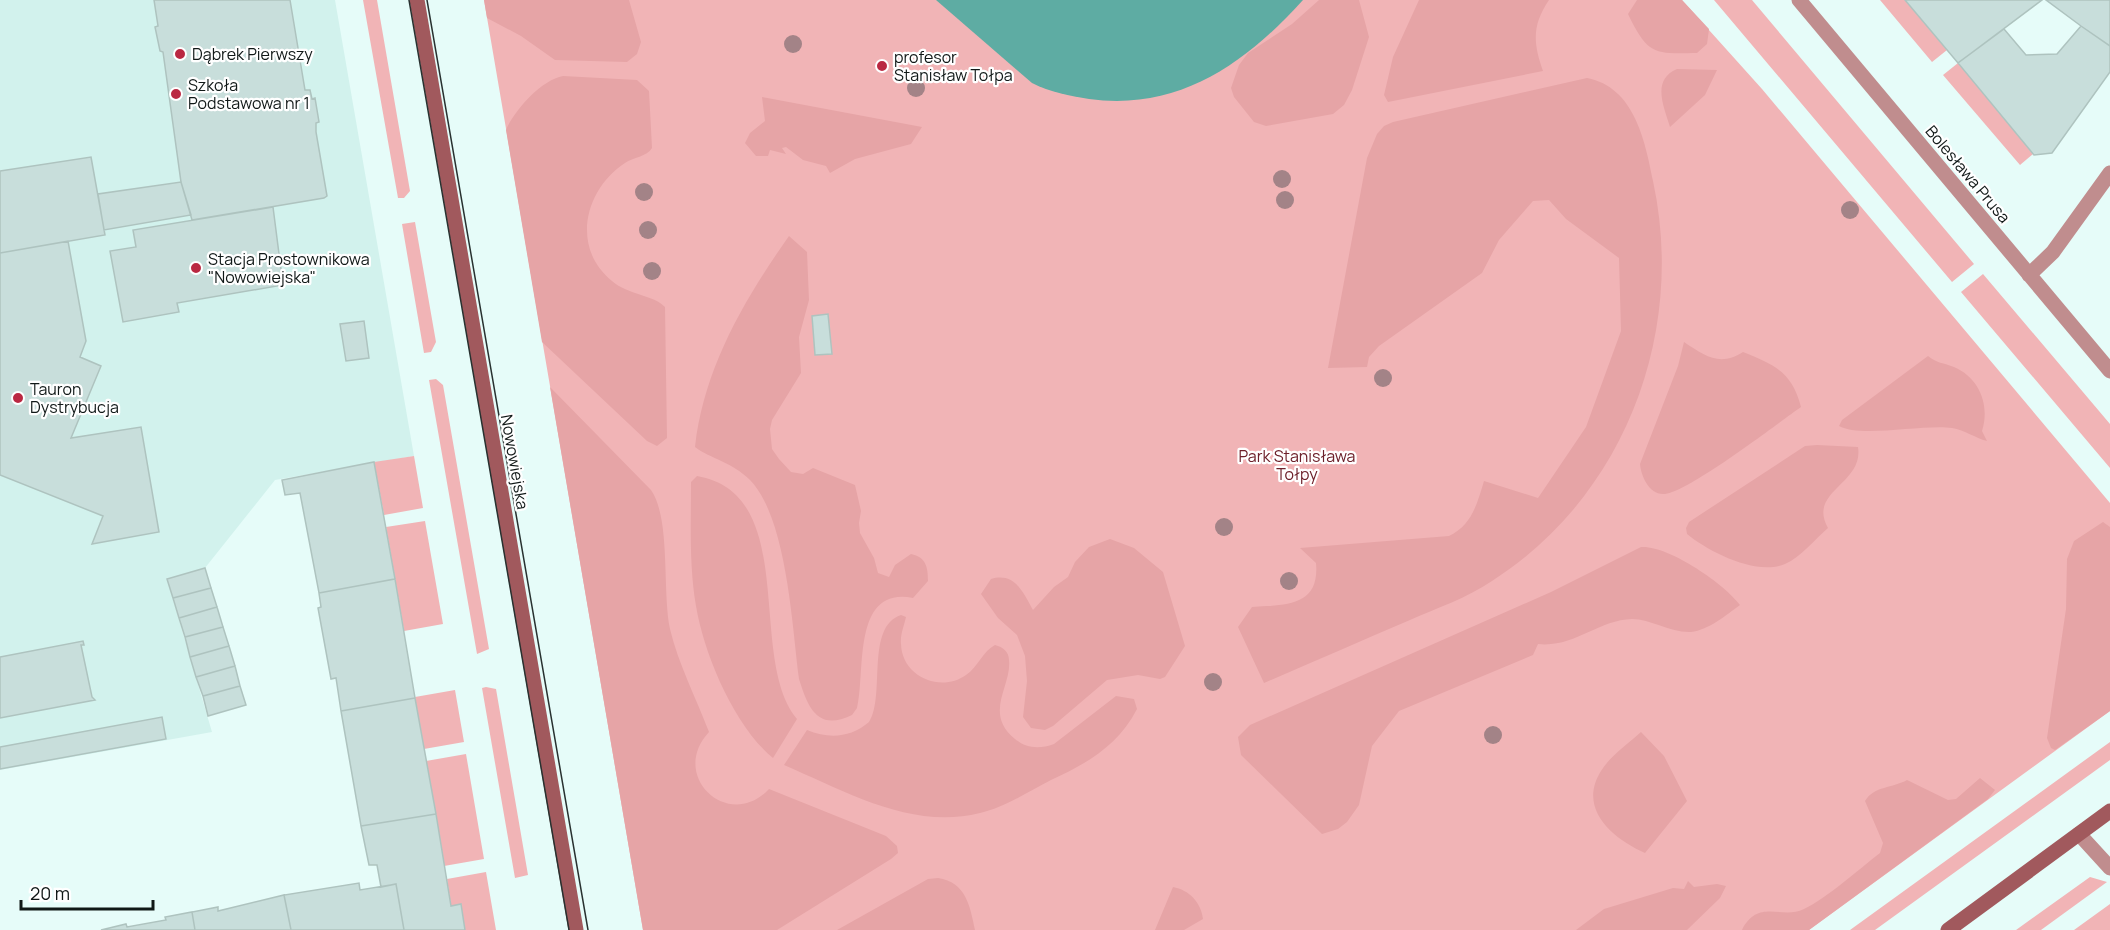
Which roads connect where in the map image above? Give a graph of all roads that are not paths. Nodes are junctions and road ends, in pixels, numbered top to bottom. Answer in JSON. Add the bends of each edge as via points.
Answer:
{"nodes":[{"id":1,"x":417,"y":0,"type":"edge"},
{"id":2,"x":1798,"y":0,"type":"edge"},
{"id":3,"x":2110,"y":173,"type":"edge"},
{"id":4,"x":2029,"y":275,"type":"junction"},
{"id":5,"x":2110,"y":371,"type":"edge"},
{"id":6,"x":2110,"y":811,"type":"edge"},
{"id":7,"x":2079,"y":834,"type":"junction"},
{"id":8,"x":2110,"y":868,"type":"edge"},
{"id":9,"x":576,"y":930,"type":"edge"},
{"id":10,"x":1948,"y":930,"type":"edge"}],
"edges":[{"from":1,"to":9,"type":"street","name":"Nowowiejska"},
{"from":2,"to":4,"type":"street","name":"Bolesława Prusa"},
{"from":3,"to":4,"type":"street","via":[[2053,252]]},
{"from":4,"to":5,"type":"street","name":"Bolesława Prusa"},
{"from":6,"to":7,"type":"street"},
{"from":7,"to":8,"type":"street"},
{"from":7,"to":10,"type":"street"}]}
